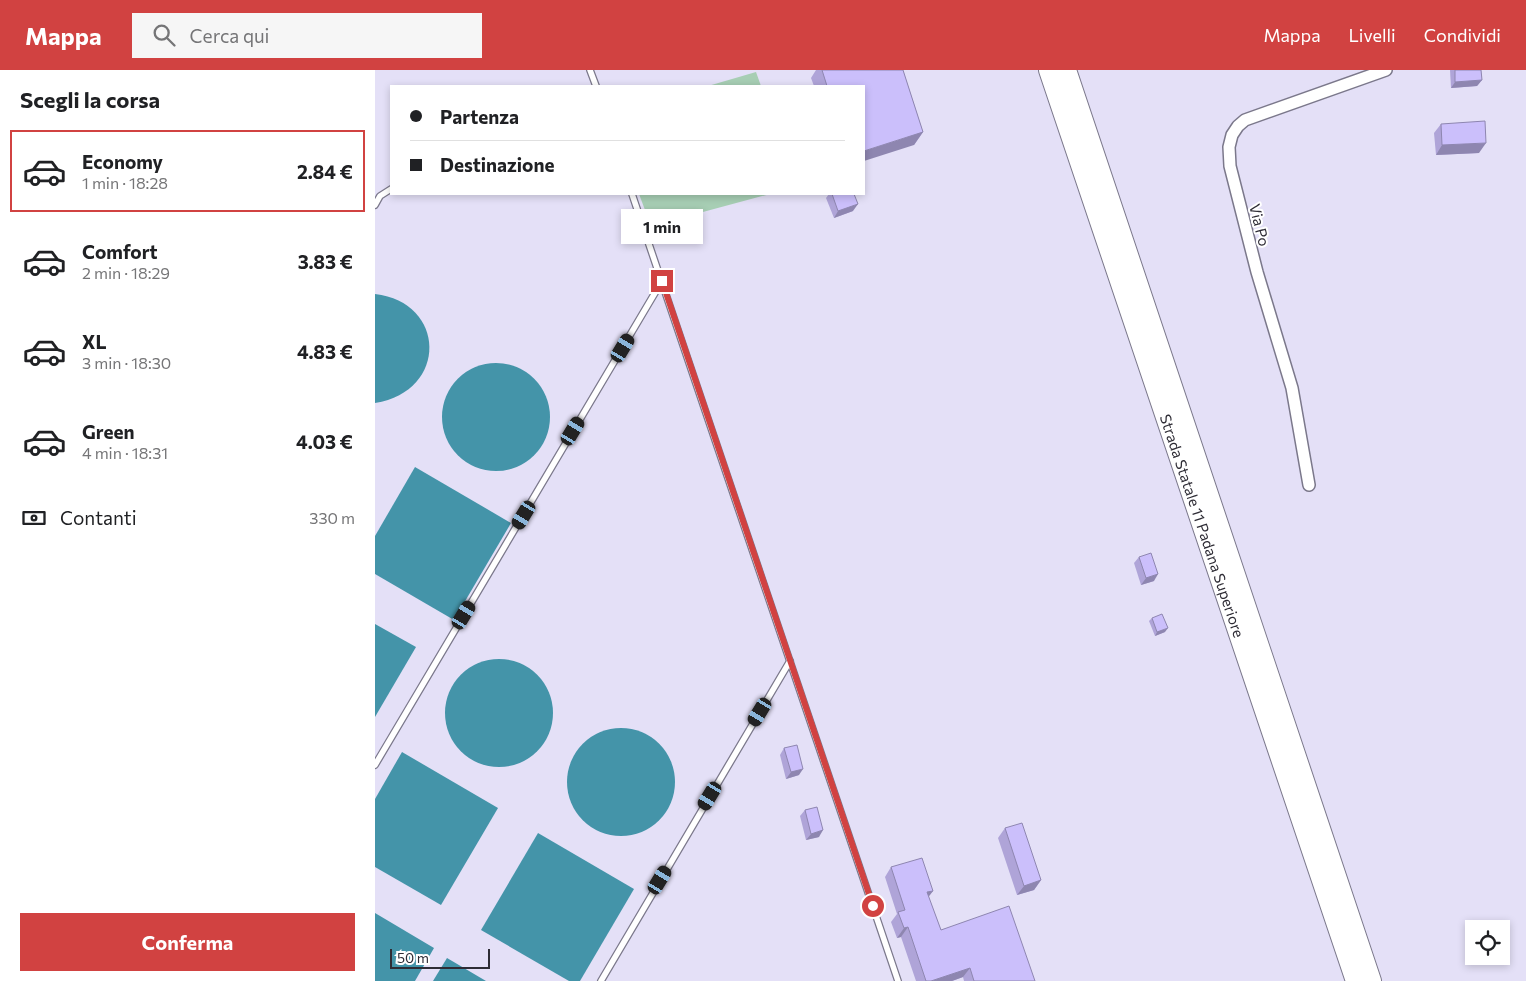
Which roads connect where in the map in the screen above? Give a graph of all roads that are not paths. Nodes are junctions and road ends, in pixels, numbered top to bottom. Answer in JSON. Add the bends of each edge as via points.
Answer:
{"nodes":[{"id":1,"x":590,"y":70,"type":"edge"},
{"id":2,"x":1049,"y":70,"type":"edge"},
{"id":3,"x":1066,"y":70,"type":"edge"},
{"id":4,"x":1386,"y":70,"type":"edge"},
{"id":5,"x":596,"y":85,"type":"edge"},
{"id":6,"x":390,"y":190,"type":"edge"},
{"id":7,"x":632,"y":195,"type":"edge"},
{"id":8,"x":375,"y":205,"type":"edge"},
{"id":9,"x":662,"y":281,"type":"junction"},
{"id":10,"x":1309,"y":485,"type":"dead end"},
{"id":11,"x":790,"y":661,"type":"junction"},
{"id":12,"x":375,"y":765,"type":"edge"},
{"id":13,"x":601,"y":981,"type":"edge"},
{"id":14,"x":898,"y":981,"type":"edge"},
{"id":15,"x":1356,"y":981,"type":"edge"},
{"id":16,"x":1371,"y":981,"type":"edge"}],
"edges":[{"from":1,"to":5,"type":"lane"},
{"from":2,"to":15,"type":"highway","name":"Strada Statale 11 Padana Superiore"},
{"from":3,"to":16,"type":"highway","name":"Strada Statale 11 Padana Superiore"},
{"from":4,"to":10,"type":"street","name":"Via Po","via":[[1245,120],[1232,135],[1229,147],[1257,272],[1292,388]]},
{"from":6,"to":8,"type":"lane","via":[[380,196]]},
{"from":7,"to":9,"type":"lane"},
{"from":9,"to":11,"type":"lane"},
{"from":9,"to":12,"type":"lane"},
{"from":11,"to":13,"type":"lane"},
{"from":11,"to":14,"type":"lane"}]}
